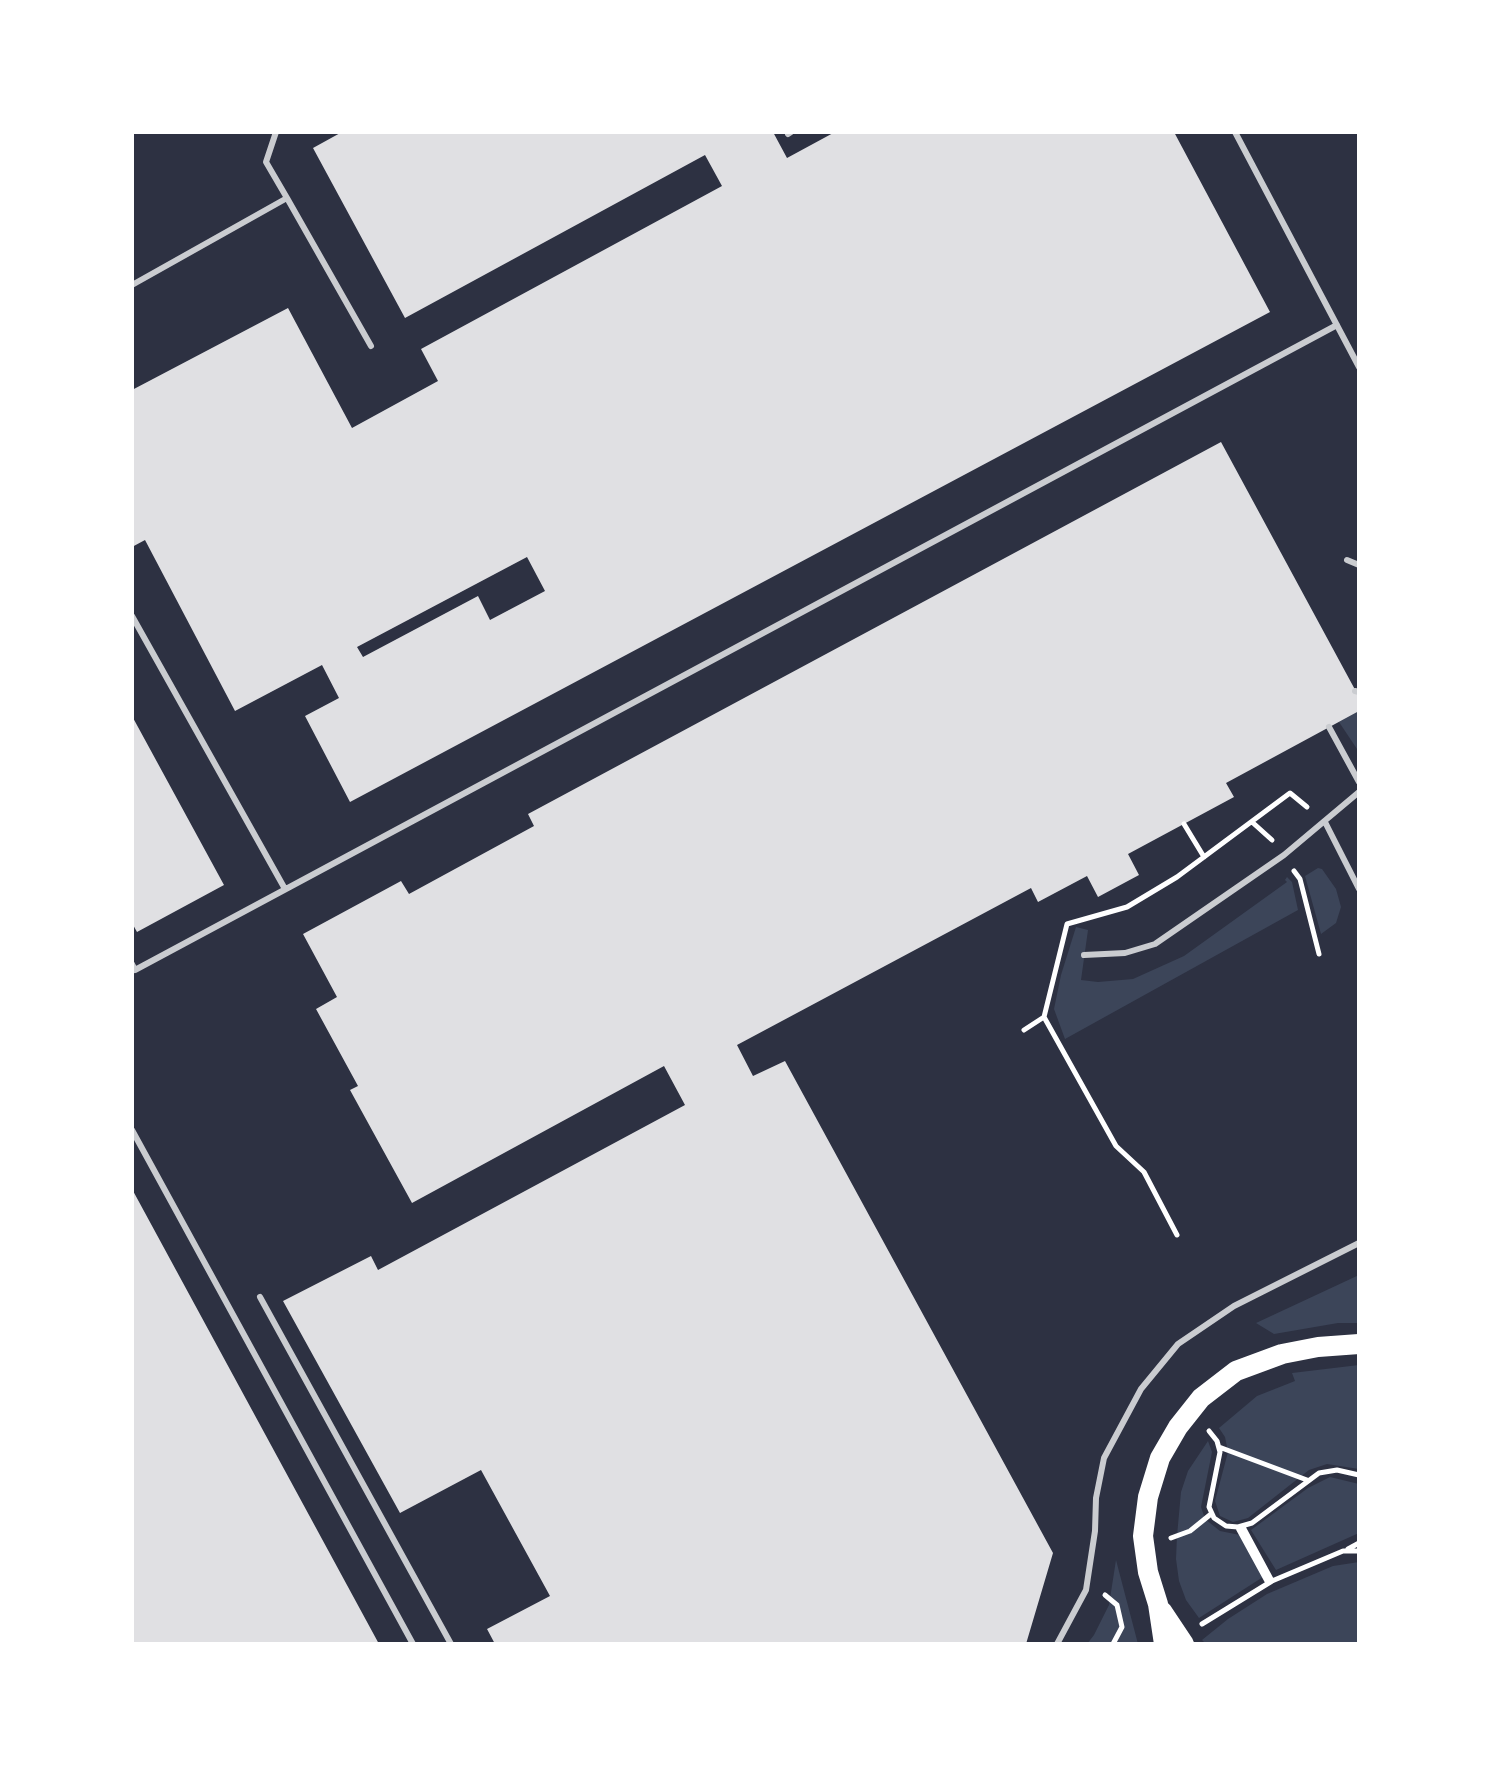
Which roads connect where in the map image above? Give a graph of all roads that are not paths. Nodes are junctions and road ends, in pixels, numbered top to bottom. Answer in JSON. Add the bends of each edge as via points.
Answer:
{"nodes":[{"id":1,"x":276,"y":132,"type":"edge"},
{"id":2,"x":1235,"y":132,"type":"edge"},
{"id":3,"x":287,"y":198,"type":"junction"},
{"id":4,"x":132,"y":285,"type":"edge"},
{"id":5,"x":1337,"y":325,"type":"junction"},
{"id":6,"x":371,"y":346,"type":"dead end"},
{"id":7,"x":1359,"y":367,"type":"edge"},
{"id":8,"x":1347,"y":560,"type":"dead end"},
{"id":9,"x":1359,"y":565,"type":"edge"},
{"id":10,"x":132,"y":616,"type":"edge"},
{"id":11,"x":1329,"y":727,"type":"dead end"},
{"id":12,"x":1359,"y":782,"type":"edge"},
{"id":13,"x":1359,"y":792,"type":"edge"},
{"id":14,"x":1325,"y":822,"type":"junction"},
{"id":15,"x":285,"y":889,"type":"junction"},
{"id":16,"x":1359,"y":889,"type":"edge"},
{"id":17,"x":1084,"y":955,"type":"dead end"},
{"id":18,"x":132,"y":964,"type":"edge"},
{"id":19,"x":132,"y":1130,"type":"edge"},
{"id":20,"x":1359,"y":1243,"type":"edge"},
{"id":21,"x":260,"y":1297,"type":"dead end"},
{"id":22,"x":1359,"y":1344,"type":"edge"},
{"id":23,"x":1158,"y":1604,"type":"junction"},
{"id":24,"x":1188,"y":1637,"type":"edge"},
{"id":25,"x":413,"y":1644,"type":"edge"},
{"id":26,"x":451,"y":1644,"type":"edge"},
{"id":27,"x":1057,"y":1644,"type":"edge"},
{"id":28,"x":1164,"y":1644,"type":"edge"}],
"edges":[{"from":1,"to":3,"type":"lane","via":[[266,162]]},
{"from":2,"to":5,"type":"lane"},
{"from":3,"to":4,"type":"lane"},
{"from":3,"to":6,"type":"lane"},
{"from":5,"to":7,"type":"lane"},
{"from":5,"to":15,"type":"lane"},
{"from":8,"to":9,"type":"lane"},
{"from":10,"to":15,"type":"lane"},
{"from":11,"to":12,"type":"lane"},
{"from":13,"to":14,"type":"lane"},
{"from":14,"to":16,"type":"lane"},
{"from":14,"to":17,"type":"lane","via":[[1155,944],[1106,956]]},
{"from":15,"to":18,"type":"lane","via":[[135,970]]},
{"from":19,"to":25,"type":"lane"},
{"from":20,"to":27,"type":"lane","via":[[1234,1306],[1178,1344],[1141,1389],[1104,1458],[1086,1590]]},
{"from":21,"to":26,"type":"lane"},
{"from":22,"to":23,"type":"main road","via":[[1282,1354],[1236,1371],[1201,1398],[1178,1427],[1160,1458],[1143,1536]]},
{"from":23,"to":24,"type":"main road"},
{"from":23,"to":28,"type":"main road"}]}
